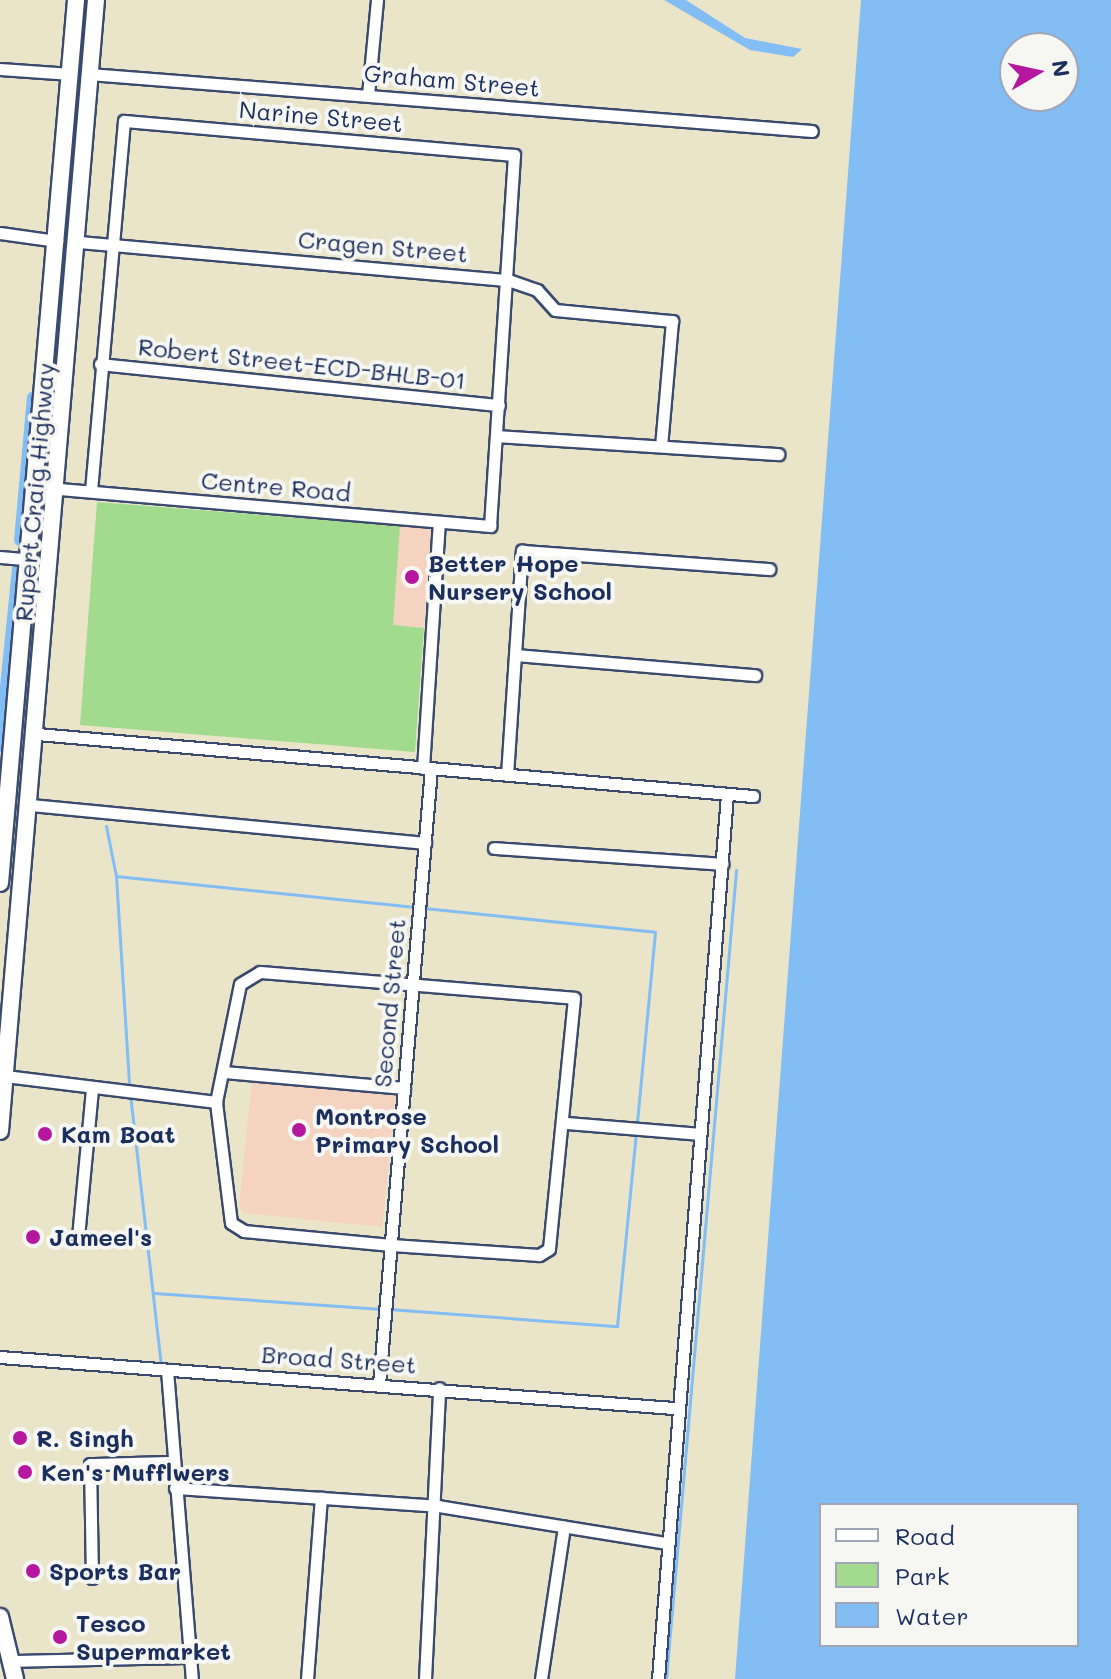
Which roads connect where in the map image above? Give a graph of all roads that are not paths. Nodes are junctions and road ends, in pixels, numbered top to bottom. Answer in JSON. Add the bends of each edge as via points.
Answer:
{"nodes":[{"id":1,"x":76,"y":0,"type":"edge"},
{"id":2,"x":96,"y":0,"type":"edge"},
{"id":3,"x":377,"y":0,"type":"edge"},
{"id":4,"x":0,"y":69,"type":"edge"},
{"id":5,"x":71,"y":74,"type":"junction"},
{"id":6,"x":89,"y":74,"type":"junction"},
{"id":7,"x":368,"y":95,"type":"junction"},
{"id":8,"x":812,"y":131,"type":"dead end"},
{"id":9,"x":0,"y":233,"type":"edge"},
{"id":10,"x":57,"y":241,"type":"junction"},
{"id":11,"x":79,"y":242,"type":"junction"},
{"id":12,"x":112,"y":242,"type":"junction"},
{"id":13,"x":508,"y":280,"type":"junction"},
{"id":14,"x":100,"y":364,"type":"junction"},
{"id":15,"x":499,"y":405,"type":"junction"},
{"id":16,"x":497,"y":436,"type":"junction"},
{"id":17,"x":661,"y":446,"type":"junction"},
{"id":18,"x":778,"y":454,"type":"dead end"},
{"id":19,"x":91,"y":488,"type":"junction"},
{"id":20,"x":59,"y":489,"type":"junction"},
{"id":21,"x":439,"y":523,"type":"junction"},
{"id":22,"x":0,"y":557,"type":"edge"},
{"id":23,"x":32,"y":560,"type":"junction"},
{"id":24,"x":769,"y":569,"type":"dead end"},
{"id":25,"x":515,"y":655,"type":"junction"},
{"id":26,"x":755,"y":675,"type":"dead end"},
{"id":27,"x":37,"y":734,"type":"junction"},
{"id":28,"x":6,"y":763,"type":"edge"},
{"id":29,"x":35,"y":765,"type":"junction"},
{"id":30,"x":427,"y":768,"type":"junction"},
{"id":31,"x":507,"y":775,"type":"junction"},
{"id":32,"x":727,"y":794,"type":"junction"},
{"id":33,"x":753,"y":796,"type":"dead end"},
{"id":34,"x":31,"y":805,"type":"junction"},
{"id":35,"x":425,"y":843,"type":"junction"},
{"id":36,"x":494,"y":848,"type":"dead end"},
{"id":37,"x":722,"y":864,"type":"junction"},
{"id":38,"x":0,"y":883,"type":"edge"},
{"id":39,"x":413,"y":984,"type":"junction"},
{"id":40,"x":224,"y":1072,"type":"junction"},
{"id":41,"x":5,"y":1076,"type":"junction"},
{"id":42,"x":404,"y":1088,"type":"junction"},
{"id":43,"x":92,"y":1089,"type":"junction"},
{"id":44,"x":216,"y":1102,"type":"junction"},
{"id":45,"x":566,"y":1123,"type":"junction"},
{"id":46,"x":0,"y":1131,"type":"edge"},
{"id":47,"x":699,"y":1134,"type":"junction"},
{"id":48,"x":78,"y":1237,"type":"dead end"},
{"id":49,"x":391,"y":1245,"type":"junction"},
{"id":50,"x":0,"y":1357,"type":"edge"},
{"id":51,"x":167,"y":1370,"type":"junction"},
{"id":52,"x":379,"y":1384,"type":"junction"},
{"id":53,"x":439,"y":1388,"type":"junction"},
{"id":54,"x":674,"y":1408,"type":"junction"},
{"id":55,"x":172,"y":1462,"type":"junction"},
{"id":56,"x":175,"y":1488,"type":"junction"},
{"id":57,"x":321,"y":1498,"type":"junction"},
{"id":58,"x":438,"y":1506,"type":"junction"},
{"id":59,"x":564,"y":1527,"type":"junction"},
{"id":60,"x":666,"y":1543,"type":"junction"},
{"id":61,"x":92,"y":1578,"type":"dead end"},
{"id":62,"x":0,"y":1617,"type":"edge"},
{"id":63,"x":191,"y":1657,"type":"junction"},
{"id":64,"x":11,"y":1661,"type":"junction"},
{"id":65,"x":15,"y":1679,"type":"edge"},
{"id":66,"x":192,"y":1679,"type":"edge"},
{"id":67,"x":307,"y":1679,"type":"edge"},
{"id":68,"x":425,"y":1679,"type":"edge"},
{"id":69,"x":541,"y":1679,"type":"edge"},
{"id":70,"x":658,"y":1679,"type":"edge"}],
"edges":[{"from":1,"to":5,"type":"main road","name":"Rupert Craig Highway"},
{"from":2,"to":6,"type":"main road","name":"Rupert Craig Highway"},
{"from":3,"to":7,"type":"street"},
{"from":4,"to":5,"type":"street"},
{"from":5,"to":10,"type":"main road","name":"Rupert Craig Highway"},
{"from":6,"to":7,"type":"street","name":"Graham Street"},
{"from":6,"to":11,"type":"main road","name":"Rupert Craig Highway"},
{"from":7,"to":8,"type":"street","name":"Graham Street"},
{"from":9,"to":10,"type":"street"},
{"from":10,"to":23,"type":"main road","name":"Rupert Craig Highway"},
{"from":11,"to":12,"type":"street","name":"Cragen Street"},
{"from":11,"to":20,"type":"main road","name":"Rupert Craig Highway"},
{"from":12,"to":13,"type":"street","name":"Cragen Street"},
{"from":12,"to":13,"type":"street","name":"Narine Street","via":[[124,121],[514,155]]},
{"from":12,"to":14,"type":"street"},
{"from":13,"to":15,"type":"street"},
{"from":13,"to":17,"type":"street","name":"Cragen Street","via":[[537,290],[555,310],[672,321]]},
{"from":14,"to":15,"type":"street","name":"Robert Street-ECD-BHLB-01"},
{"from":14,"to":19,"type":"street"},
{"from":15,"to":16,"type":"street"},
{"from":16,"to":17,"type":"street"},
{"from":16,"to":21,"type":"street","name":"Centre Road","via":[[490,526]]},
{"from":17,"to":18,"type":"street"},
{"from":19,"to":20,"type":"street","name":"Centre Road"},
{"from":19,"to":21,"type":"street","name":"Centre Road"},
{"from":20,"to":27,"type":"main road","name":"Rupert Craig Highway"},
{"from":21,"to":30,"type":"street","name":"Second Street"},
{"from":22,"to":23,"type":"street"},
{"from":23,"to":28,"type":"main road","name":"Rupert Craig Highway"},
{"from":24,"to":25,"type":"street","via":[[522,551]]},
{"from":25,"to":26,"type":"street"},
{"from":25,"to":31,"type":"street"},
{"from":27,"to":29,"type":"main road","name":"Rupert Craig Highway"},
{"from":27,"to":30,"type":"street"},
{"from":28,"to":29,"type":"street"},
{"from":28,"to":38,"type":"main road","name":"Rupert Craig Highway"},
{"from":29,"to":34,"type":"main road","name":"Rupert Craig Highway"},
{"from":30,"to":31,"type":"street"},
{"from":30,"to":35,"type":"street","name":"Second Street"},
{"from":31,"to":32,"type":"street"},
{"from":32,"to":33,"type":"street"},
{"from":32,"to":37,"type":"street"},
{"from":34,"to":35,"type":"street"},
{"from":34,"to":41,"type":"main road","name":"Rupert Craig Highway"},
{"from":35,"to":39,"type":"street","name":"Second Street"},
{"from":36,"to":37,"type":"street"},
{"from":37,"to":47,"type":"street"},
{"from":39,"to":40,"type":"street","via":[[248,976],[232,1012]]},
{"from":39,"to":42,"type":"street","name":"Second Street"},
{"from":39,"to":45,"type":"street","via":[[574,998]]},
{"from":40,"to":42,"type":"street"},
{"from":40,"to":44,"type":"street"},
{"from":41,"to":43,"type":"street"},
{"from":41,"to":46,"type":"main road","name":"Rupert Craig Highway"},
{"from":42,"to":49,"type":"street","name":"Second Street"},
{"from":43,"to":44,"type":"street"},
{"from":43,"to":48,"type":"street"},
{"from":44,"to":49,"type":"street","via":[[224,1200],[238,1229]]},
{"from":45,"to":47,"type":"street"},
{"from":45,"to":49,"type":"street","via":[[556,1231],[543,1254]]},
{"from":47,"to":54,"type":"street"},
{"from":49,"to":52,"type":"street","name":"Second Street"},
{"from":50,"to":51,"type":"street","name":"Broad Street"},
{"from":51,"to":52,"type":"street","name":"Broad Street"},
{"from":51,"to":55,"type":"street"},
{"from":52,"to":53,"type":"street","name":"Broad Street"},
{"from":53,"to":54,"type":"street","name":"Broad Street"},
{"from":53,"to":58,"type":"street","via":[[431,1447]]},
{"from":54,"to":60,"type":"street"},
{"from":55,"to":56,"type":"street"},
{"from":55,"to":61,"type":"street","via":[[90,1464]]},
{"from":56,"to":57,"type":"street"},
{"from":56,"to":63,"type":"street"},
{"from":57,"to":58,"type":"street"},
{"from":57,"to":67,"type":"street"},
{"from":58,"to":59,"type":"street"},
{"from":58,"to":68,"type":"street"},
{"from":59,"to":60,"type":"street"},
{"from":59,"to":69,"type":"street"},
{"from":60,"to":70,"type":"street"},
{"from":62,"to":64,"type":"main road"},
{"from":63,"to":64,"type":"street"},
{"from":63,"to":66,"type":"street"},
{"from":64,"to":65,"type":"main road"}]}
